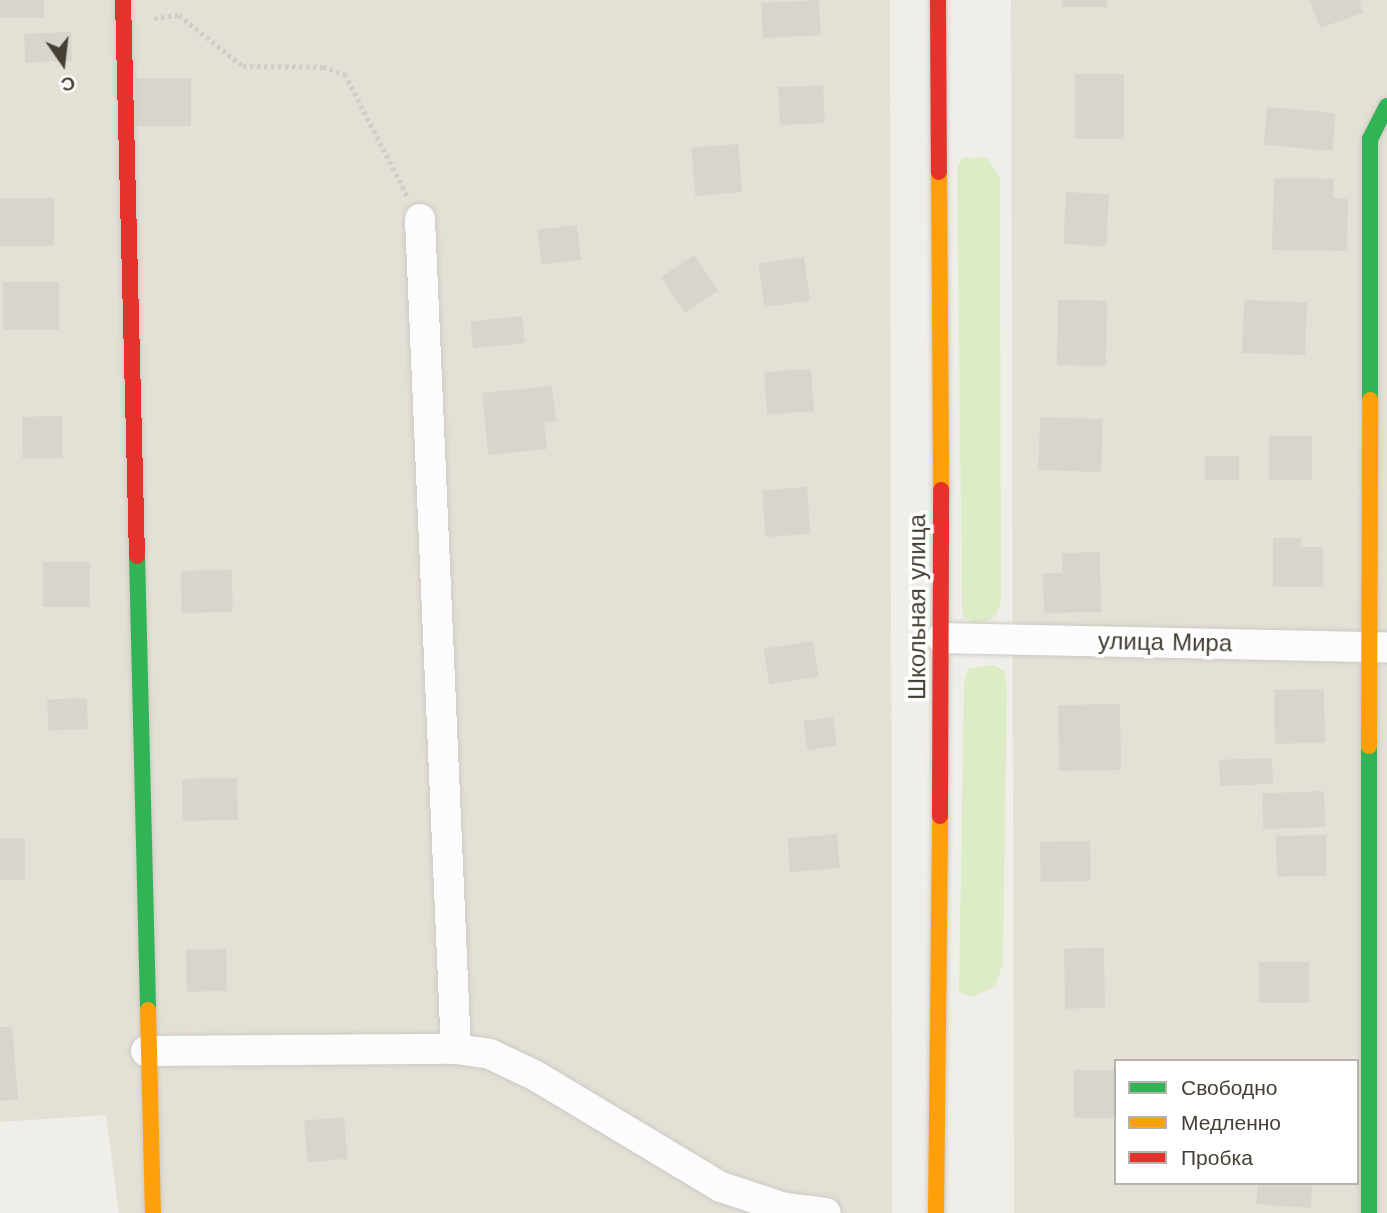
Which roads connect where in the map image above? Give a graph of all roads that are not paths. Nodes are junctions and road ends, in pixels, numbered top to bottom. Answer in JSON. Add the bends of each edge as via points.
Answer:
{"nodes":[{"id":1,"x":123,"y":0,"type":"edge"},
{"id":2,"x":937,"y":0,"type":"edge"},
{"id":3,"x":1387,"y":106,"type":"edge"},
{"id":4,"x":420,"y":219,"type":"road end"},
{"id":5,"x":942,"y":638,"type":"junction"},
{"id":6,"x":1378,"y":647,"type":"edge"},
{"id":7,"x":456,"y":1049,"type":"junction"},
{"id":8,"x":146,"y":1051,"type":"junction"},
{"id":9,"x":1380,"y":1087,"type":"edge"},
{"id":10,"x":153,"y":1213,"type":"edge"},
{"id":11,"x":826,"y":1213,"type":"edge"},
{"id":12,"x":936,"y":1213,"type":"edge"},
{"id":13,"x":1369,"y":1213,"type":"edge"}],
"edges":[{"from":1,"to":8,"type":"street"},
{"from":2,"to":5,"type":"street","name":"Школьная улица"},
{"from":3,"to":6,"type":"street","via":[[1370,139]]},
{"from":4,"to":7,"type":"street"},
{"from":5,"to":6,"type":"street","name":"улица Мира"},
{"from":5,"to":12,"type":"street","name":"Школьная улица"},
{"from":6,"to":9,"type":"street","via":[[1367,984]]},
{"from":7,"to":8,"type":"street"},
{"from":7,"to":11,"type":"street","via":[[490,1054],[536,1076],[721,1187],[785,1208]]},
{"from":8,"to":10,"type":"street"},
{"from":9,"to":13,"type":"street"}]}
